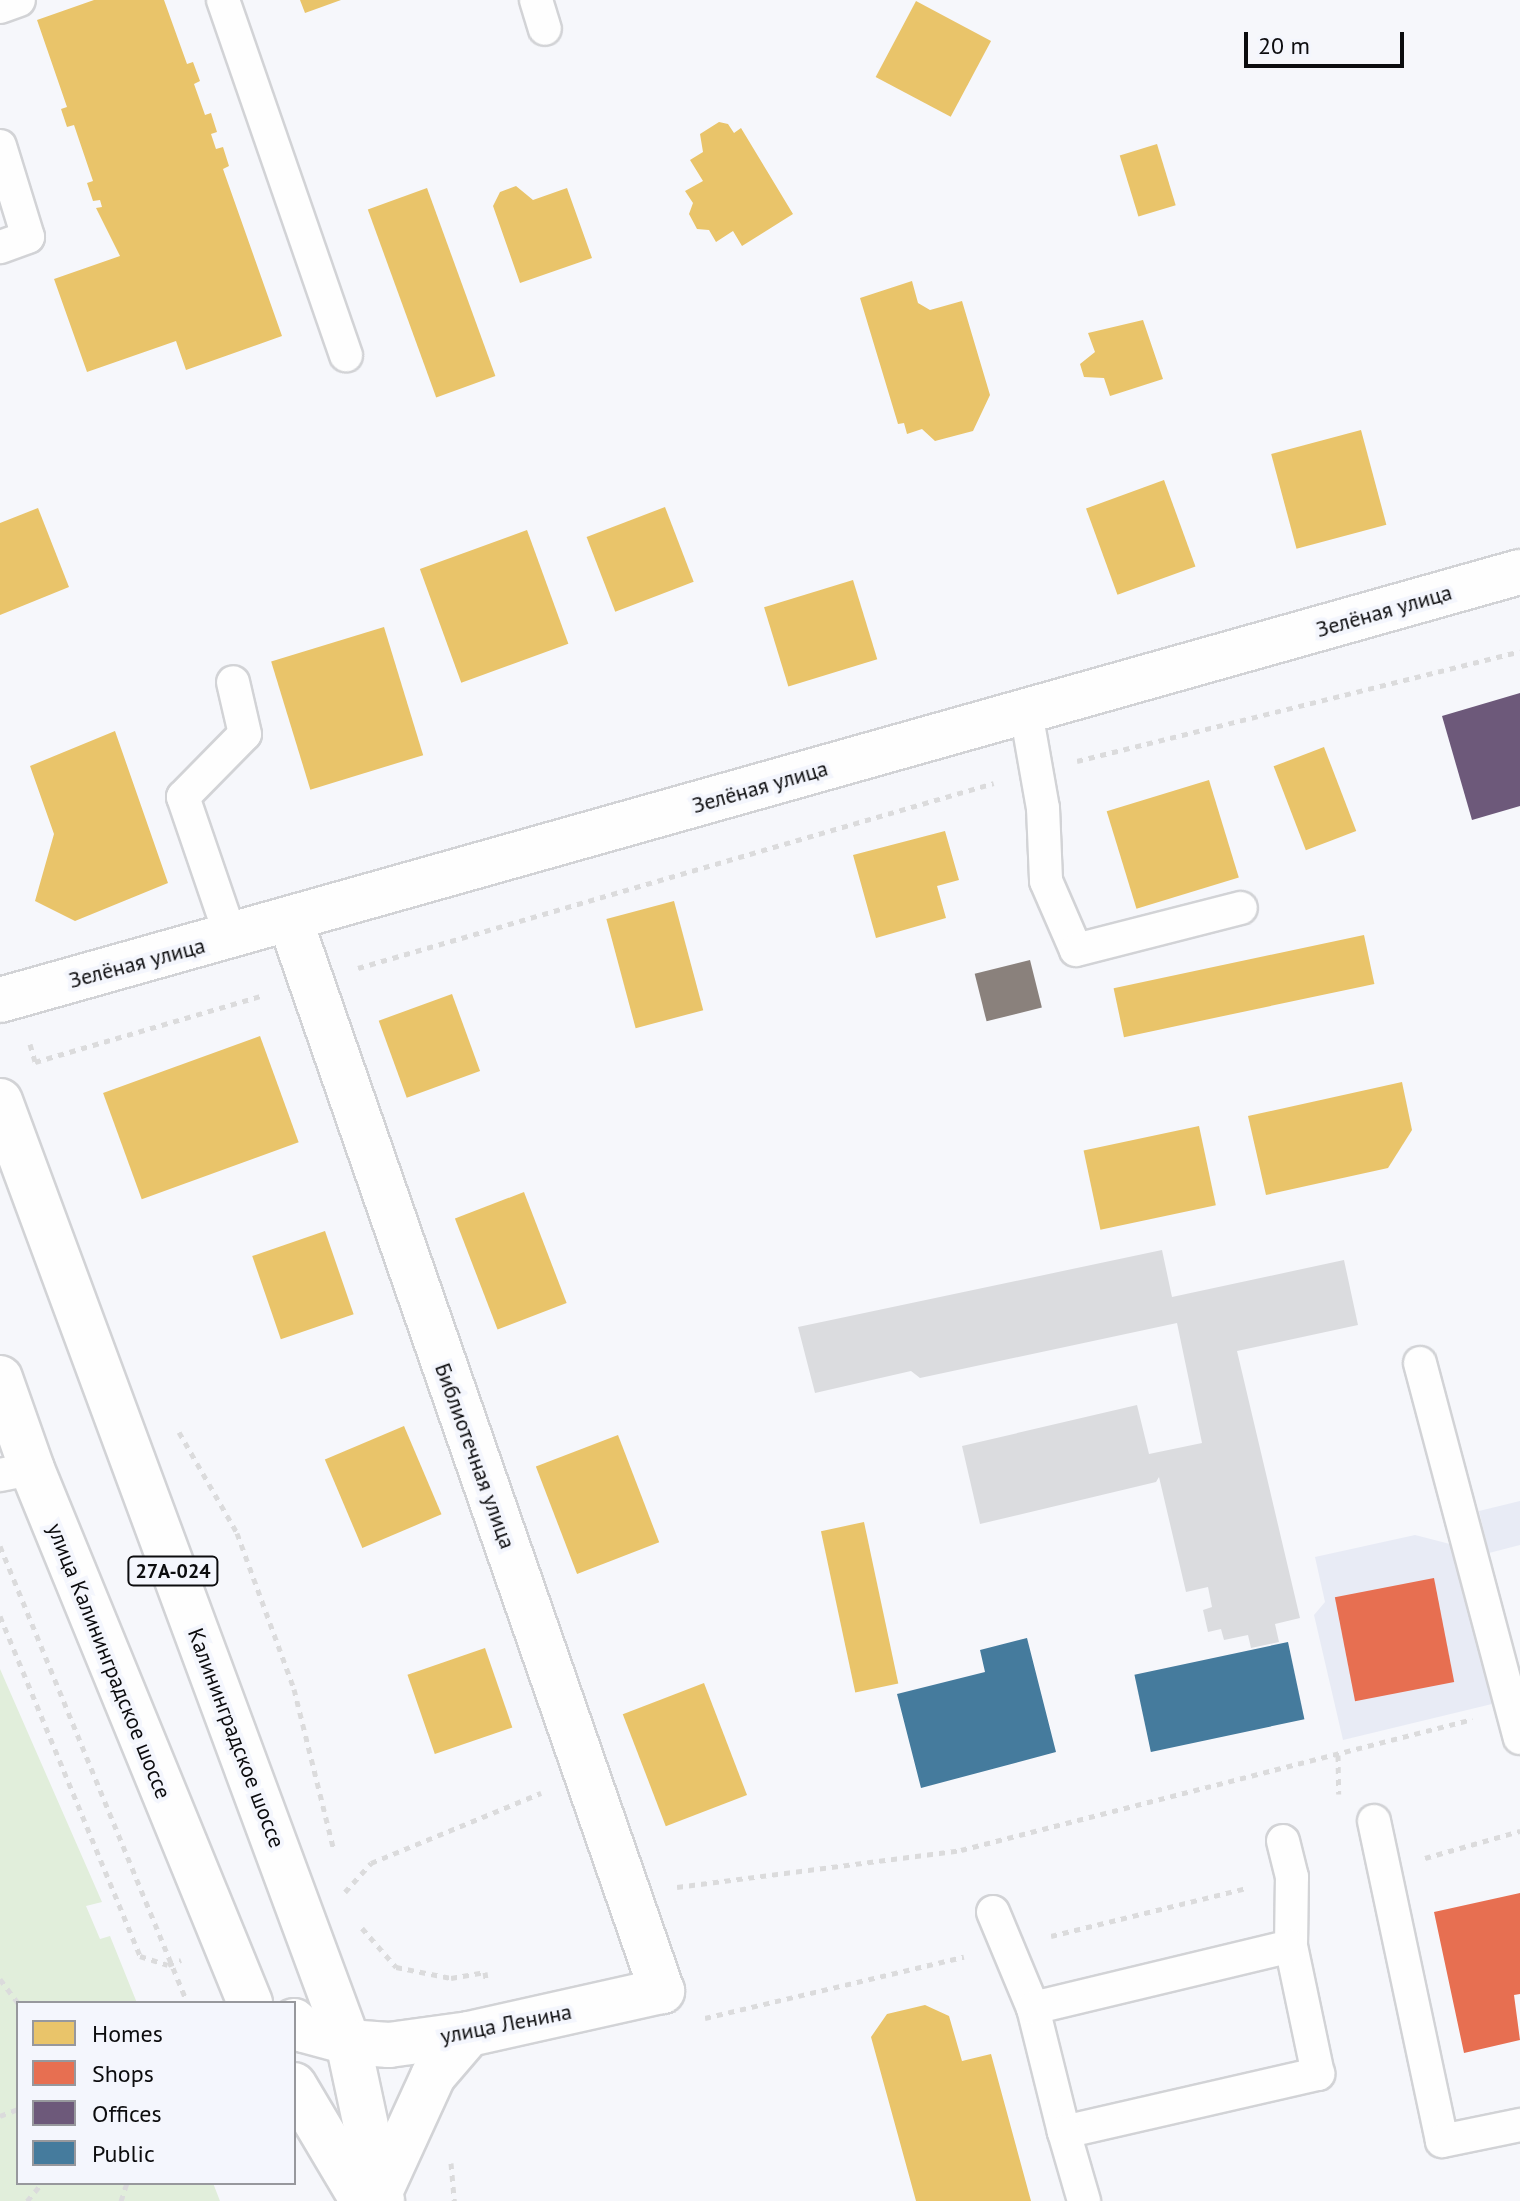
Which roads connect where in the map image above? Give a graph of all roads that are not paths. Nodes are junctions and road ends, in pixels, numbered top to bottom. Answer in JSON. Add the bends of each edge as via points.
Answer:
{"nodes":[{"id":1,"x":19,"y":0,"type":"edge"},
{"id":2,"x":223,"y":0,"type":"edge"},
{"id":3,"x":0,"y":7,"type":"edge"},
{"id":4,"x":0,"y":146,"type":"edge"},
{"id":5,"x":0,"y":247,"type":"edge"},
{"id":6,"x":346,"y":355,"type":"dead end"},
{"id":7,"x":1520,"y":572,"type":"edge"},
{"id":8,"x":233,"y":682,"type":"dead end"},
{"id":9,"x":1026,"y":712,"type":"junction"},
{"id":10,"x":1241,"y":908,"type":"dead end"},
{"id":11,"x":290,"y":920,"type":"junction"},
{"id":12,"x":231,"y":937,"type":"junction"},
{"id":13,"x":9,"y":997,"type":"edge"},
{"id":14,"x":0,"y":1101,"type":"edge"},
{"id":15,"x":1420,"y":1363,"type":"dead end"},
{"id":16,"x":0,"y":1378,"type":"edge"},
{"id":17,"x":16,"y":1472,"type":"edge"},
{"id":18,"x":1516,"y":1723,"type":"edge"},
{"id":19,"x":1374,"y":1821,"type":"dead end"},
{"id":20,"x":1283,"y":1841,"type":"dead end"},
{"id":21,"x":993,"y":1912,"type":"dead end"},
{"id":22,"x":222,"y":1942,"type":"junction"},
{"id":23,"x":1291,"y":1946,"type":"junction"},
{"id":24,"x":662,"y":1991,"type":"joint"},
{"id":25,"x":249,"y":2001,"type":"edge"},
{"id":26,"x":270,"y":2001,"type":"edge"},
{"id":27,"x":1033,"y":2008,"type":"junction"},
{"id":28,"x":296,"y":2023,"type":"edge"},
{"id":29,"x":484,"y":2031,"type":"junction"},
{"id":30,"x":364,"y":2054,"type":"junction"},
{"id":31,"x":296,"y":2089,"type":"edge"},
{"id":32,"x":1520,"y":2125,"type":"edge"},
{"id":33,"x":1064,"y":2132,"type":"junction"},
{"id":34,"x":332,"y":2155,"type":"junction"},
{"id":35,"x":375,"y":2198,"type":"edge"},
{"id":36,"x":1084,"y":2201,"type":"edge"}],
"edges":[{"from":1,"to":3,"type":"lane"},
{"from":2,"to":6,"type":"lane"},
{"from":4,"to":5,"type":"lane","via":[[28,237]]},
{"from":7,"to":9,"type":"street","name":"Зелёная улица"},
{"from":8,"to":12,"type":"lane","via":[[245,734],[183,797]]},
{"from":9,"to":10,"type":"lane","via":[[1046,881],[1076,950]]},
{"from":9,"to":11,"type":"street","name":"Зелёная улица"},
{"from":11,"to":12,"type":"street","name":"Зелёная улица"},
{"from":11,"to":24,"type":"street","name":"Библиотечная улица"},
{"from":12,"to":13,"type":"street","name":"Зелёная улица"},
{"from":14,"to":30,"type":"street","name":"Калининградское шоссе","number":"27А-024"},
{"from":15,"to":18,"type":"lane"},
{"from":16,"to":17,"type":"street","name":"улица Калининградское шоссе"},
{"from":17,"to":22,"type":"street","name":"улица Калининградское шоссе"},
{"from":19,"to":32,"type":"lane","via":[[1442,2141]]},
{"from":20,"to":23,"type":"lane","via":[[1292,1877]]},
{"from":21,"to":27,"type":"lane"},
{"from":22,"to":25,"type":"street","name":"улица Калининградское шоссе"},
{"from":22,"to":26,"type":"street","name":"улица Калининградское шоссе"},
{"from":23,"to":27,"type":"lane"},
{"from":23,"to":33,"type":"lane","via":[[1318,2074]]},
{"from":24,"to":29,"type":"street","name":"улица Ленина"},
{"from":27,"to":33,"type":"lane"},
{"from":28,"to":30,"type":"street"},
{"from":29,"to":30,"type":"street","name":"улица Ленина"},
{"from":29,"to":35,"type":"street","via":[[433,2076]]},
{"from":30,"to":34,"type":"street","via":[[342,2103]]},
{"from":30,"to":35,"type":"street","name":"Калининградское шоссе","number":"27А-024"},
{"from":31,"to":34,"type":"street"},
{"from":33,"to":36,"type":"lane"},
{"from":34,"to":35,"type":"street"}]}
